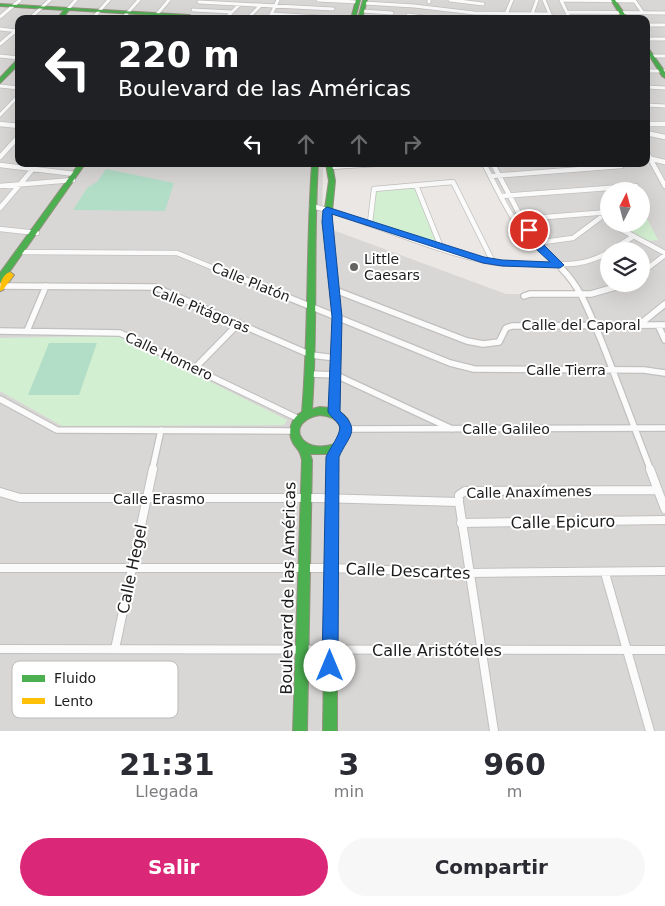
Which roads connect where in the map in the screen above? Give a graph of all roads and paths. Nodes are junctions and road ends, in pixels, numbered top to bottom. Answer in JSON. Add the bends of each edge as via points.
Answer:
{"nodes":[{"id":1,"x":50,"y":0,"type":"edge"},
{"id":2,"x":76,"y":0,"type":"edge"},
{"id":3,"x":109,"y":0,"type":"edge"},
{"id":4,"x":139,"y":0,"type":"edge"},
{"id":5,"x":169,"y":0,"type":"edge"},
{"id":6,"x":278,"y":0,"type":"edge"},
{"id":7,"x":318,"y":0,"type":"edge"},
{"id":8,"x":451,"y":0,"type":"edge"},
{"id":9,"x":486,"y":0,"type":"edge"},
{"id":10,"x":512,"y":0,"type":"edge"},
{"id":11,"x":537,"y":0,"type":"edge"},
{"id":12,"x":544,"y":0,"type":"edge"},
{"id":13,"x":561,"y":0,"type":"edge"},
{"id":14,"x":613,"y":0,"type":"edge"},
{"id":15,"x":634,"y":0,"type":"edge"},
{"id":16,"x":200,"y":1,"type":"edge"},
{"id":17,"x":335,"y":1,"type":"edge"},
{"id":18,"x":460,"y":1,"type":"edge"},
{"id":19,"x":16,"y":3,"type":"edge"},
{"id":20,"x":240,"y":4,"type":"junction"},
{"id":21,"x":483,"y":4,"type":"junction"},
{"id":22,"x":0,"y":5,"type":"edge"},
{"id":23,"x":261,"y":5,"type":"junction"},
{"id":24,"x":275,"y":6,"type":"junction"},
{"id":25,"x":361,"y":6,"type":"edge"},
{"id":26,"x":42,"y":8,"type":"junction"},
{"id":27,"x":68,"y":9,"type":"junction"},
{"id":28,"x":333,"y":9,"type":"junction"},
{"id":29,"x":99,"y":11,"type":"junction"},
{"id":30,"x":232,"y":12,"type":"junction"},
{"id":31,"x":466,"y":12,"type":"junction"},
{"id":32,"x":472,"y":12,"type":"junction"},
{"id":33,"x":567,"y":12,"type":"junction"},
{"id":34,"x":392,"y":13,"type":"dead end"},
{"id":35,"x":479,"y":13,"type":"junction"},
{"id":36,"x":642,"y":13,"type":"junction"},
{"id":37,"x":665,"y":13,"type":"edge"},
{"id":38,"x":271,"y":14,"type":"joint"},
{"id":39,"x":506,"y":14,"type":"junction"},
{"id":40,"x":532,"y":14,"type":"junction"},
{"id":41,"x":550,"y":14,"type":"joint"},
{"id":42,"x":34,"y":15,"type":"edge"},
{"id":43,"x":63,"y":15,"type":"edge"},
{"id":44,"x":96,"y":15,"type":"edge"},
{"id":45,"x":120,"y":15,"type":"edge"},
{"id":46,"x":126,"y":15,"type":"edge"},
{"id":47,"x":157,"y":15,"type":"edge"},
{"id":48,"x":190,"y":15,"type":"edge"},
{"id":49,"x":229,"y":15,"type":"edge"},
{"id":50,"x":251,"y":15,"type":"edge"},
{"id":51,"x":286,"y":15,"type":"edge"},
{"id":52,"x":331,"y":15,"type":"edge"},
{"id":53,"x":465,"y":15,"type":"edge"},
{"id":54,"x":473,"y":15,"type":"edge"},
{"id":55,"x":568,"y":15,"type":"edge"},
{"id":56,"x":610,"y":15,"type":"edge"},
{"id":57,"x":623,"y":15,"type":"edge"},
{"id":58,"x":630,"y":15,"type":"edge"},
{"id":59,"x":0,"y":17,"type":"edge"},
{"id":60,"x":650,"y":25,"type":"edge"},
{"id":61,"x":665,"y":26,"type":"edge"},
{"id":62,"x":0,"y":29,"type":"edge"},
{"id":63,"x":15,"y":30,"type":"edge"},
{"id":64,"x":15,"y":32,"type":"edge"},
{"id":65,"x":650,"y":39,"type":"edge"},
{"id":66,"x":665,"y":39,"type":"edge"},
{"id":67,"x":0,"y":44,"type":"edge"},
{"id":68,"x":0,"y":56,"type":"edge"},
{"id":69,"x":650,"y":56,"type":"edge"},
{"id":70,"x":665,"y":56,"type":"edge"},
{"id":71,"x":15,"y":58,"type":"edge"},
{"id":72,"x":15,"y":64,"type":"edge"},
{"id":73,"x":650,"y":71,"type":"edge"},
{"id":74,"x":664,"y":73,"type":"edge"},
{"id":75,"x":0,"y":81,"type":"edge"},
{"id":76,"x":0,"y":86,"type":"edge"},
{"id":77,"x":650,"y":87,"type":"edge"},
{"id":78,"x":15,"y":88,"type":"edge"},
{"id":79,"x":665,"y":88,"type":"edge"},
{"id":80,"x":15,"y":99,"type":"edge"},
{"id":81,"x":650,"y":105,"type":"edge"},
{"id":82,"x":665,"y":106,"type":"edge"},
{"id":83,"x":0,"y":115,"type":"edge"},
{"id":84,"x":0,"y":124,"type":"edge"},
{"id":85,"x":650,"y":124,"type":"edge"},
{"id":86,"x":665,"y":124,"type":"edge"},
{"id":87,"x":15,"y":126,"type":"edge"},
{"id":88,"x":650,"y":134,"type":"edge"},
{"id":89,"x":665,"y":138,"type":"edge"},
{"id":90,"x":15,"y":140,"type":"edge"},
{"id":91,"x":650,"y":156,"type":"edge"},
{"id":92,"x":0,"y":157,"type":"edge"},
{"id":93,"x":652,"y":159,"type":"junction"},
{"id":94,"x":665,"y":162,"type":"edge"},
{"id":95,"x":0,"y":165,"type":"edge"},
{"id":96,"x":15,"y":167,"type":"edge"},
{"id":97,"x":16,"y":167,"type":"edge"},
{"id":98,"x":80,"y":167,"type":"edge"},
{"id":99,"x":315,"y":167,"type":"edge"},
{"id":100,"x":330,"y":167,"type":"edge"},
{"id":101,"x":486,"y":167,"type":"edge"},
{"id":102,"x":494,"y":167,"type":"edge"},
{"id":103,"x":607,"y":167,"type":"edge"},
{"id":104,"x":33,"y":169,"type":"junction"},
{"id":105,"x":499,"y":175,"type":"junction"},
{"id":106,"x":491,"y":176,"type":"junction"},
{"id":107,"x":72,"y":178,"type":"junction"},
{"id":108,"x":21,"y":184,"type":"junction"},
{"id":109,"x":416,"y":185,"type":"junction"},
{"id":110,"x":0,"y":186,"type":"edge"},
{"id":111,"x":665,"y":186,"type":"edge"},
{"id":112,"x":600,"y":189,"type":"edge"},
{"id":113,"x":510,"y":195,"type":"junction"},
{"id":114,"x":502,"y":196,"type":"junction"},
{"id":115,"x":312,"y":206,"type":"junction"},
{"id":116,"x":0,"y":208,"type":"edge"},
{"id":117,"x":327,"y":210,"type":"junction"},
{"id":118,"x":600,"y":213,"type":"edge"},
{"id":119,"x":592,"y":214,"type":"junction"},
{"id":120,"x":600,"y":218,"type":"joint"},
{"id":121,"x":522,"y":219,"type":"junction"},
{"id":122,"x":516,"y":220,"type":"junction"},
{"id":123,"x":370,"y":223,"type":"junction"},
{"id":124,"x":0,"y":229,"type":"edge"},
{"id":125,"x":627,"y":232,"type":"edge"},
{"id":126,"x":34,"y":233,"type":"junction"},
{"id":127,"x":634,"y":236,"type":"junction"},
{"id":128,"x":625,"y":242,"type":"edge"},
{"id":129,"x":538,"y":245,"type":"junction"},
{"id":130,"x":442,"y":247,"type":"junction"},
{"id":131,"x":21,"y":252,"type":"junction"},
{"id":132,"x":665,"y":254,"type":"edge"},
{"id":133,"x":600,"y":258,"type":"edge"},
{"id":134,"x":493,"y":262,"type":"junction"},
{"id":135,"x":560,"y":265,"type":"junction"},
{"id":136,"x":650,"y":266,"type":"edge"},
{"id":137,"x":0,"y":285,"type":"edge"},
{"id":138,"x":46,"y":286,"type":"junction"},
{"id":139,"x":336,"y":290,"type":"junction"},
{"id":140,"x":605,"y":292,"type":"edge"},
{"id":141,"x":582,"y":295,"type":"junction"},
{"id":142,"x":524,"y":296,"type":"dead end"},
{"id":143,"x":665,"y":304,"type":"edge"},
{"id":144,"x":311,"y":306,"type":"junction"},
{"id":145,"x":337,"y":317,"type":"junction"},
{"id":146,"x":239,"y":323,"type":"junction"},
{"id":147,"x":595,"y":324,"type":"junction"},
{"id":148,"x":639,"y":325,"type":"junction"},
{"id":149,"x":658,"y":325,"type":"junction"},
{"id":150,"x":665,"y":325,"type":"edge"},
{"id":151,"x":0,"y":331,"type":"edge"},
{"id":152,"x":27,"y":332,"type":"junction"},
{"id":153,"x":665,"y":340,"type":"edge"},
{"id":154,"x":311,"y":355,"type":"junction"},
{"id":155,"x":336,"y":358,"type":"junction"},
{"id":156,"x":195,"y":368,"type":"junction"},
{"id":157,"x":466,"y":368,"type":"joint"},
{"id":158,"x":613,"y":370,"type":"junction"},
{"id":159,"x":665,"y":373,"type":"edge"},
{"id":160,"x":310,"y":374,"type":"junction"},
{"id":161,"x":336,"y":375,"type":"junction"},
{"id":162,"x":0,"y":399,"type":"edge"},
{"id":163,"x":334,"y":412,"type":"junction"},
{"id":164,"x":303,"y":416,"type":"junction"},
{"id":165,"x":635,"y":428,"type":"junction"},
{"id":166,"x":665,"y":428,"type":"edge"},
{"id":167,"x":162,"y":430,"type":"junction"},
{"id":168,"x":346,"y":430,"type":"junction"},
{"id":169,"x":454,"y":430,"type":"junction"},
{"id":170,"x":294,"y":431,"type":"junction"},
{"id":171,"x":304,"y":447,"type":"junction"},
{"id":172,"x":337,"y":447,"type":"junction"},
{"id":173,"x":658,"y":490,"type":"junction"},
{"id":174,"x":0,"y":492,"type":"edge"},
{"id":175,"x":306,"y":498,"type":"junction"},
{"id":176,"x":320,"y":498,"type":"joint"},
{"id":177,"x":331,"y":498,"type":"junction"},
{"id":178,"x":147,"y":499,"type":"junction"},
{"id":179,"x":459,"y":502,"type":"junction"},
{"id":180,"x":664,"y":504,"type":"edge"},
{"id":181,"x":665,"y":520,"type":"edge"},
{"id":182,"x":461,"y":523,"type":"junction"},
{"id":183,"x":0,"y":568,"type":"edge"},
{"id":184,"x":132,"y":568,"type":"junction"},
{"id":185,"x":330,"y":568,"type":"junction"},
{"id":186,"x":304,"y":569,"type":"junction"},
{"id":187,"x":605,"y":572,"type":"junction"},
{"id":188,"x":665,"y":572,"type":"edge"},
{"id":189,"x":469,"y":573,"type":"junction"},
{"id":190,"x":116,"y":648,"type":"junction"},
{"id":191,"x":0,"y":649,"type":"edge"},
{"id":192,"x":302,"y":649,"type":"junction"},
{"id":193,"x":330,"y":649,"type":"junction"},
{"id":194,"x":627,"y":650,"type":"junction"},
{"id":195,"x":665,"y":650,"type":"edge"},
{"id":196,"x":483,"y":651,"type":"junction"},
{"id":197,"x":300,"y":731,"type":"edge"},
{"id":198,"x":330,"y":731,"type":"edge"},
{"id":199,"x":494,"y":731,"type":"edge"},
{"id":200,"x":650,"y":731,"type":"edge"}],
"edges":[{"from":1,"to":26,"type":"street"},
{"from":2,"to":27,"type":"street"},
{"from":3,"to":29,"type":"street"},
{"from":4,"to":46,"type":"street"},
{"from":5,"to":47,"type":"street"},
{"from":6,"to":24,"type":"street"},
{"from":7,"to":17,"type":"street"},
{"from":8,"to":18,"type":"street"},
{"from":9,"to":21,"type":"street"},
{"from":10,"to":39,"type":"street"},
{"from":11,"to":40,"type":"street"},
{"from":12,"to":41,"type":"street"},
{"from":13,"to":14,"type":"street"},
{"from":13,"to":33,"type":"street"},
{"from":14,"to":15,"type":"street"},
{"from":14,"to":57,"type":"main road"},
{"from":15,"to":36,"type":"street"},
{"from":16,"to":20,"type":"street"},
{"from":16,"to":48,"type":"street"},
{"from":17,"to":25,"type":"street"},
{"from":17,"to":28,"type":"street"},
{"from":18,"to":21,"type":"street"},
{"from":19,"to":22,"type":"main road"},
{"from":19,"to":26,"type":"main road"},
{"from":19,"to":59,"type":"street"},
{"from":20,"to":23,"type":"street"},
{"from":20,"to":30,"type":"street"},
{"from":21,"to":35,"type":"street"},
{"from":23,"to":24,"type":"street"},
{"from":23,"to":50,"type":"street"},
{"from":24,"to":28,"type":"street"},
{"from":24,"to":38,"type":"street"},
{"from":25,"to":31,"type":"street","via":[[414,6]]},
{"from":25,"to":34,"type":"street"},
{"from":26,"to":27,"type":"main road"},
{"from":26,"to":42,"type":"street"},
{"from":27,"to":29,"type":"main road"},
{"from":27,"to":43,"type":"main road"},
{"from":28,"to":52,"type":"street"},
{"from":29,"to":44,"type":"street"},
{"from":29,"to":45,"type":"main road"},
{"from":30,"to":48,"type":"street"},
{"from":30,"to":49,"type":"street"},
{"from":31,"to":32,"type":"street"},
{"from":31,"to":53,"type":"street"},
{"from":32,"to":35,"type":"street"},
{"from":32,"to":54,"type":"street"},
{"from":33,"to":55,"type":"street"},
{"from":33,"to":56,"type":"street"},
{"from":35,"to":39,"type":"street"},
{"from":36,"to":37,"type":"street"},
{"from":36,"to":58,"type":"street"},
{"from":38,"to":51,"type":"street"},
{"from":39,"to":40,"type":"street"},
{"from":40,"to":41,"type":"street"},
{"from":60,"to":61,"type":"street"},
{"from":62,"to":63,"type":"street"},
{"from":64,"to":67,"type":"street"},
{"from":65,"to":66,"type":"street"},
{"from":68,"to":71,"type":"street"},
{"from":69,"to":70,"type":"street"},
{"from":69,"to":74,"type":"main road"},
{"from":72,"to":75,"type":"main road"},
{"from":73,"to":74,"type":"street"},
{"from":76,"to":78,"type":"street"},
{"from":77,"to":79,"type":"street"},
{"from":80,"to":83,"type":"street"},
{"from":81,"to":82,"type":"street"},
{"from":84,"to":87,"type":"street"},
{"from":85,"to":86,"type":"street"},
{"from":88,"to":89,"type":"street"},
{"from":90,"to":92,"type":"street"},
{"from":91,"to":93,"type":"street"},
{"from":93,"to":94,"type":"street"},
{"from":93,"to":111,"type":"street"},
{"from":95,"to":96,"type":"street"},
{"from":97,"to":104,"type":"street"},
{"from":98,"to":107,"type":"main road"},
{"from":99,"to":115,"type":"main road"},
{"from":100,"to":117,"type":"main road","via":[[332,181]]},
{"from":101,"to":106,"type":"street"},
{"from":102,"to":105,"type":"street"},
{"from":103,"to":105,"type":"street"},
{"from":104,"to":107,"type":"street"},
{"from":104,"to":108,"type":"street"},
{"from":105,"to":106,"type":"street"},
{"from":105,"to":113,"type":"street"},
{"from":106,"to":114,"type":"street"},
{"from":107,"to":108,"type":"street"},
{"from":107,"to":126,"type":"main road"},
{"from":108,"to":110,"type":"street"},
{"from":108,"to":116,"type":"street"},
{"from":109,"to":123,"type":"street","via":[[374,189]]},
{"from":109,"to":130,"type":"street"},
{"from":109,"to":134,"type":"street","via":[[455,183]]},
{"from":112,"to":113,"type":"street"},
{"from":113,"to":114,"type":"street"},
{"from":113,"to":121,"type":"street"},
{"from":114,"to":122,"type":"street"},
{"from":115,"to":117,"type":"street"},
{"from":115,"to":144,"type":"main road"},
{"from":117,"to":123,"type":"street"},
{"from":117,"to":139,"type":"main road"},
{"from":118,"to":119,"type":"street"},
{"from":119,"to":120,"type":"street"},
{"from":119,"to":121,"type":"street"},
{"from":120,"to":129,"type":"street","via":[[573,238]]},
{"from":121,"to":122,"type":"street"},
{"from":121,"to":129,"type":"street"},
{"from":122,"to":129,"type":"street"},
{"from":123,"to":130,"type":"street"},
{"from":124,"to":126,"type":"street"},
{"from":125,"to":127,"type":"street"},
{"from":126,"to":131,"type":"main road"},
{"from":127,"to":128,"type":"street"},
{"from":127,"to":132,"type":"street"},
{"from":129,"to":135,"type":"street"},
{"from":130,"to":134,"type":"street"},
{"from":131,"to":137,"type":"main road"},
{"from":131,"to":144,"type":"street","name":"Calle Platón","via":[[173,252]]},
{"from":132,"to":136,"type":"street"},
{"from":133,"to":135,"type":"street","via":[[584,265]]},
{"from":134,"to":135,"type":"street"},
{"from":135,"to":141,"type":"street"},
{"from":137,"to":138,"type":"street","name":"Calle Pitágoras"},
{"from":138,"to":146,"type":"street","name":"Calle Pitágoras","via":[[155,288]]},
{"from":138,"to":152,"type":"street"},
{"from":139,"to":145,"type":"main road"},
{"from":139,"to":147,"type":"street","name":"Calle del Caporal","via":[[477,343],[498,342],[509,326]]},
{"from":140,"to":141,"type":"street"},
{"from":141,"to":142,"type":"street"},
{"from":141,"to":147,"type":"street"},
{"from":143,"to":148,"type":"street"},
{"from":144,"to":145,"type":"street","name":"Calle Platón"},
{"from":144,"to":154,"type":"main road"},
{"from":145,"to":155,"type":"main road"},
{"from":145,"to":157,"type":"street","name":"Calle Platón"},
{"from":146,"to":154,"type":"street","name":"Calle Pitágoras"},
{"from":146,"to":156,"type":"street"},
{"from":147,"to":148,"type":"street","name":"Calle del Caporal"},
{"from":147,"to":158,"type":"street"},
{"from":148,"to":149,"type":"street","name":"Calle del Caporal"},
{"from":149,"to":150,"type":"street","name":"Calle del Caporal"},
{"from":149,"to":153,"type":"street"},
{"from":151,"to":152,"type":"street","name":"Calle Homero"},
{"from":152,"to":156,"type":"street","name":"Calle Homero","via":[[120,333]]},
{"from":154,"to":155,"type":"street","name":"Calle Pitágoras"},
{"from":154,"to":160,"type":"main road"},
{"from":155,"to":161,"type":"main road"},
{"from":156,"to":164,"type":"street","name":"Calle Homero"},
{"from":157,"to":158,"type":"street","name":"Calle Tierra"},
{"from":158,"to":159,"type":"street","name":"Calle Tierra"},
{"from":158,"to":165,"type":"street"},
{"from":160,"to":161,"type":"street"},
{"from":160,"to":164,"type":"main road"},
{"from":161,"to":163,"type":"main road"},
{"from":161,"to":169,"type":"street"},
{"from":162,"to":167,"type":"street","via":[[57,430]]},
{"from":163,"to":164,"type":"main road","via":[[321,410]]},
{"from":163,"to":168,"type":"main road","via":[[344,422]]},
{"from":164,"to":170,"type":"main road"},
{"from":165,"to":166,"type":"street","name":"Calle Galileo"},
{"from":165,"to":169,"type":"street","name":"Calle Galileo"},
{"from":165,"to":173,"type":"street"},
{"from":167,"to":170,"type":"street"},
{"from":167,"to":178,"type":"street","name":"Calle Hegel"},
{"from":168,"to":169,"type":"street","name":"Calle Galileo"},
{"from":168,"to":172,"type":"main road"},
{"from":170,"to":171,"type":"main road","name":"Boulevard de las Américas"},
{"from":171,"to":172,"type":"main road","via":[[321,452]]},
{"from":171,"to":175,"type":"main road","name":"Boulevard de las Américas"},
{"from":172,"to":177,"type":"main road","via":[[332,457]]},
{"from":173,"to":179,"type":"street","name":"Calle Anaxímenes","via":[[464,491],[459,495]]},
{"from":173,"to":180,"type":"street"},
{"from":174,"to":178,"type":"street","name":"Calle Erasmo","via":[[20,498]]},
{"from":175,"to":176,"type":"street","name":"Calle Erasmo"},
{"from":175,"to":178,"type":"street","name":"Calle Erasmo"},
{"from":175,"to":186,"type":"main road","name":"Boulevard de las Américas"},
{"from":176,"to":177,"type":"street","name":"Calle Anaxímenes"},
{"from":177,"to":179,"type":"street","name":"Calle Anaxímenes"},
{"from":177,"to":185,"type":"main road"},
{"from":178,"to":184,"type":"street","name":"Calle Hegel"},
{"from":179,"to":182,"type":"street"},
{"from":181,"to":182,"type":"street","name":"Calle Epicuro"},
{"from":182,"to":189,"type":"street"},
{"from":183,"to":184,"type":"street","name":"Calle Descartes"},
{"from":184,"to":186,"type":"street","name":"Calle Descartes"},
{"from":184,"to":190,"type":"street","name":"Calle Hegel"},
{"from":185,"to":186,"type":"street","name":"Calle Descartes"},
{"from":185,"to":189,"type":"street","name":"Calle Descartes"},
{"from":185,"to":193,"type":"main road"},
{"from":186,"to":192,"type":"main road","name":"Boulevard de las Américas"},
{"from":187,"to":188,"type":"street","name":"Calle Descartes"},
{"from":187,"to":189,"type":"street","name":"Calle Descartes"},
{"from":187,"to":194,"type":"street"},
{"from":189,"to":196,"type":"street"},
{"from":190,"to":191,"type":"street","name":"Calle Aristóteles"},
{"from":190,"to":192,"type":"street","name":"Calle Aristóteles"},
{"from":192,"to":193,"type":"street","name":"Calle Aristóteles"},
{"from":192,"to":197,"type":"main road","name":"Boulevard de las Américas"},
{"from":193,"to":196,"type":"street","name":"Calle Aristóteles"},
{"from":193,"to":198,"type":"main road"},
{"from":194,"to":195,"type":"street","name":"Calle Aristóteles"},
{"from":194,"to":196,"type":"street","name":"Calle Aristóteles"},
{"from":194,"to":200,"type":"street"},
{"from":196,"to":199,"type":"street"}]}
